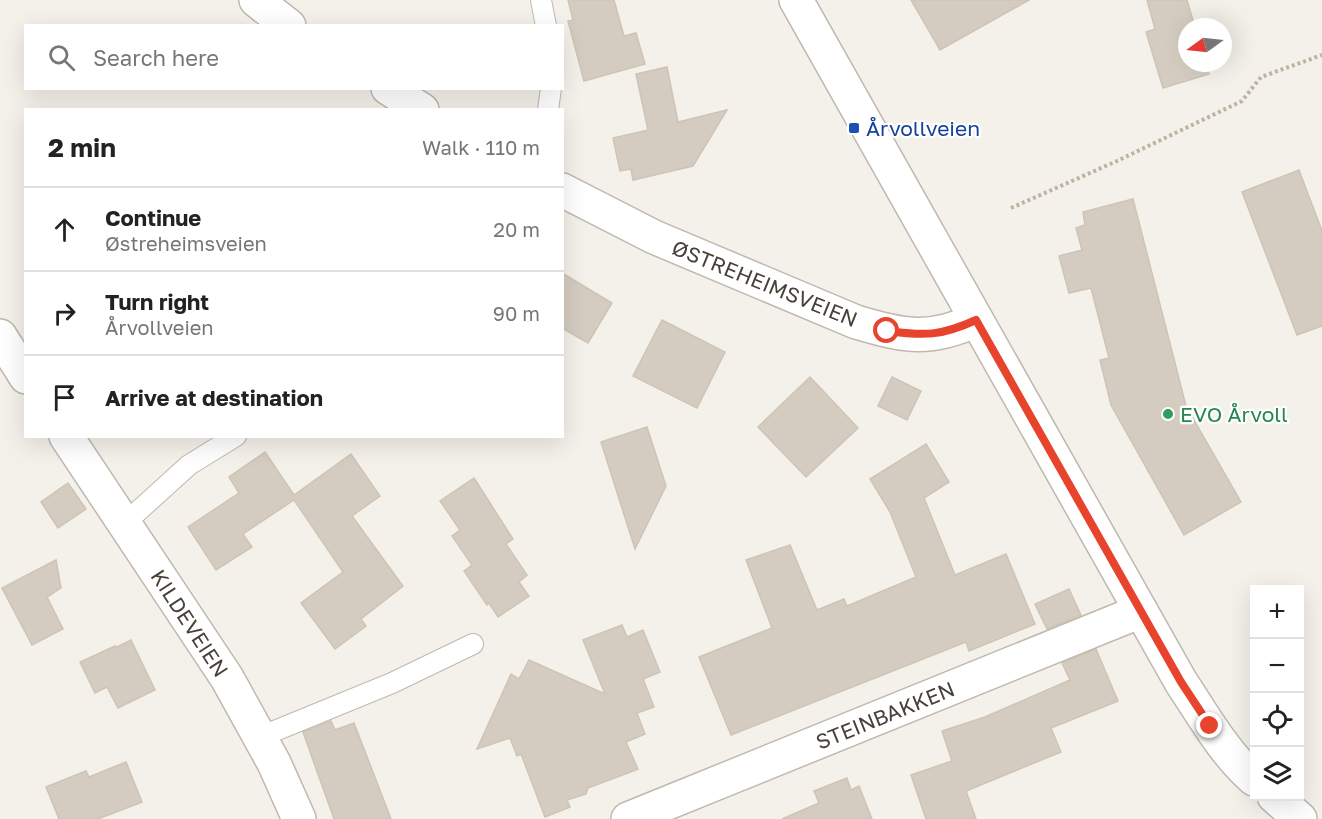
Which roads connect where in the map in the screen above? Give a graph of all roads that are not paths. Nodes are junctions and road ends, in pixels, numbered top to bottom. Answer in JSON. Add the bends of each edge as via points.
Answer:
{"nodes":[{"id":1,"x":256,"y":0,"type":"edge"},
{"id":2,"x":541,"y":0,"type":"edge"},
{"id":3,"x":796,"y":0,"type":"edge"},
{"id":4,"x":286,"y":24,"type":"edge"},
{"id":5,"x":546,"y":24,"type":"edge"},
{"id":6,"x":391,"y":90,"type":"edge"},
{"id":7,"x":551,"y":90,"type":"edge"},
{"id":8,"x":419,"y":108,"type":"edge"},
{"id":9,"x":548,"y":108,"type":"edge"},
{"id":10,"x":564,"y":191,"type":"edge"},
{"id":11,"x":976,"y":320,"type":"junction"},
{"id":12,"x":0,"y":336,"type":"edge"},
{"id":13,"x":24,"y":374,"type":"edge"},
{"id":14,"x":67,"y":438,"type":"edge"},
{"id":15,"x":233,"y":438,"type":"edge"},
{"id":16,"x":125,"y":523,"type":"junction"},
{"id":17,"x":1141,"y":611,"type":"junction"},
{"id":18,"x":473,"y":644,"type":"dead end"},
{"id":19,"x":260,"y":737,"type":"junction"},
{"id":20,"x":1250,"y":775,"type":"edge"},
{"id":21,"x":1280,"y":801,"type":"edge"},
{"id":22,"x":299,"y":819,"type":"edge"},
{"id":23,"x":628,"y":819,"type":"edge"},
{"id":24,"x":1300,"y":819,"type":"edge"}],
"edges":[{"from":1,"to":4,"type":"street"},
{"from":2,"to":5,"type":"lane"},
{"from":3,"to":11,"type":"street"},
{"from":6,"to":8,"type":"street"},
{"from":7,"to":9,"type":"lane"},
{"from":10,"to":11,"type":"street","name":"ØSTREHEIMSVEIEN","via":[[664,241],[856,322],[887,331],[934,335]]},
{"from":11,"to":17,"type":"street"},
{"from":12,"to":13,"type":"street"},
{"from":14,"to":16,"type":"street","name":"KILDEVEIEN"},
{"from":15,"to":16,"type":"lane","via":[[189,465]]},
{"from":16,"to":19,"type":"street","name":"KILDEVEIEN","via":[[227,678]]},
{"from":17,"to":20,"type":"street","via":[[1210,726]]},
{"from":17,"to":23,"type":"street","name":"STEINBAKKEN"},
{"from":18,"to":19,"type":"lane","via":[[392,683]]},
{"from":19,"to":22,"type":"street","name":"KILDEVEIEN"},
{"from":21,"to":24,"type":"street"}]}
